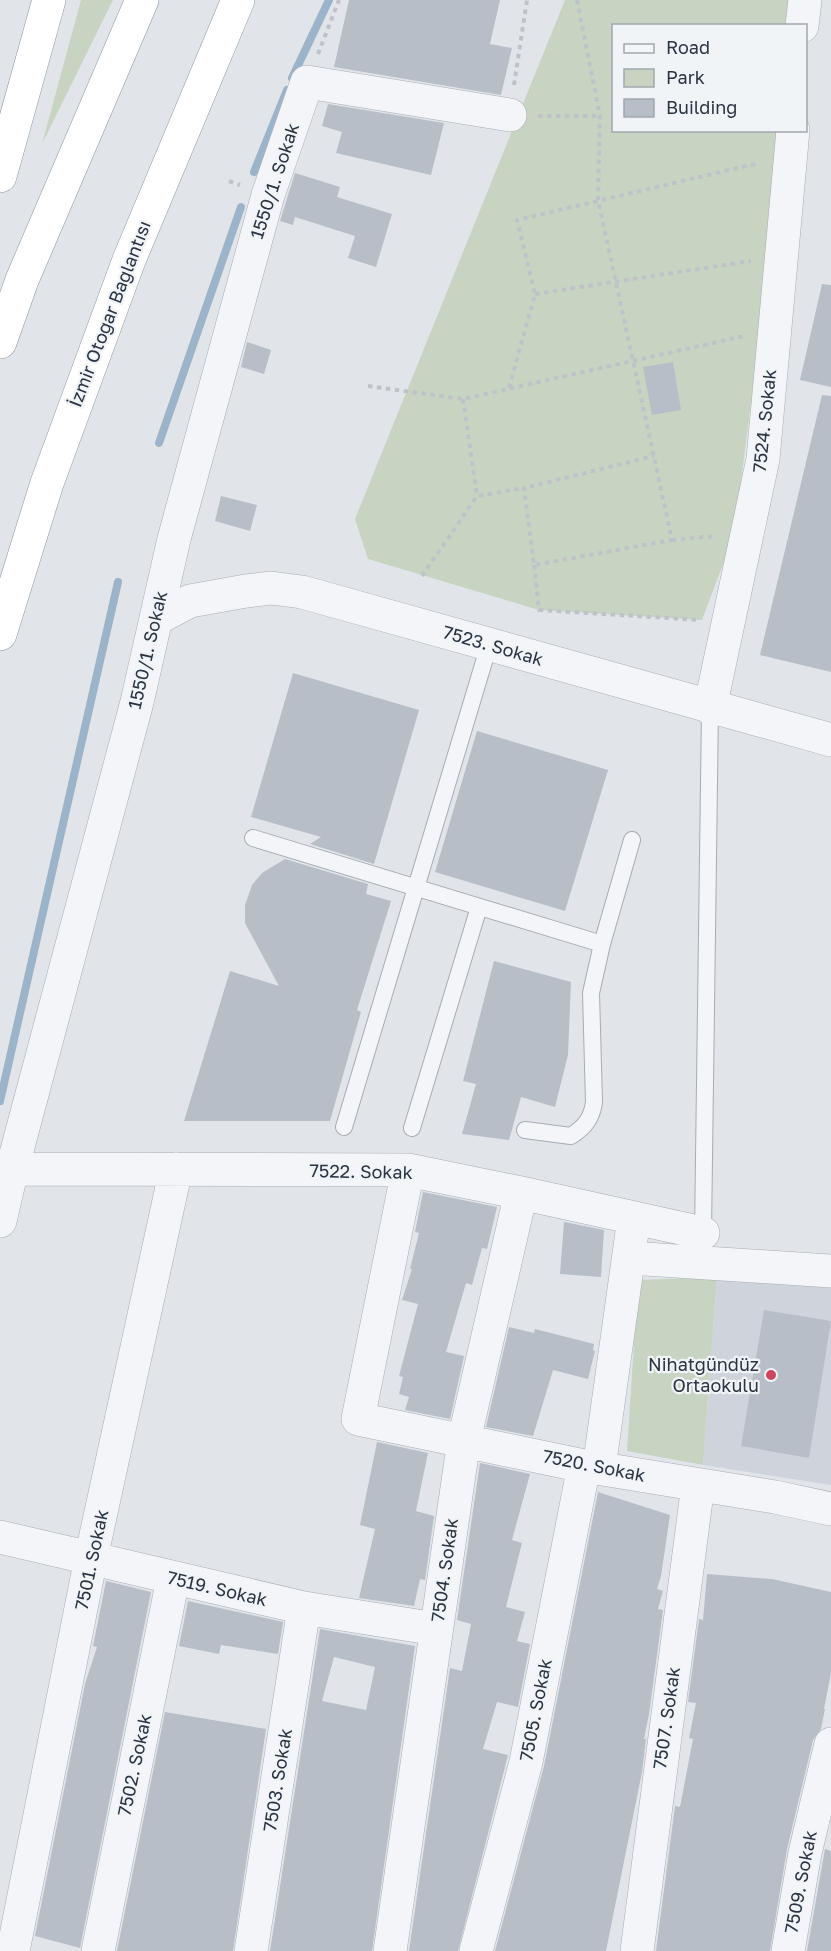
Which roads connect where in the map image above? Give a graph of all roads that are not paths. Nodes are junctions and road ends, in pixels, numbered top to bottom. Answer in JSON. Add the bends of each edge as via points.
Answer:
{"nodes":[{"id":1,"x":49,"y":0,"type":"edge"},
{"id":2,"x":142,"y":0,"type":"edge"},
{"id":3,"x":238,"y":0,"type":"edge"},
{"id":4,"x":251,"y":0,"type":"edge"},
{"id":5,"x":805,"y":0,"type":"edge"},
{"id":6,"x":802,"y":24,"type":"edge"},
{"id":7,"x":205,"y":78,"type":"junction"},
{"id":8,"x":510,"y":115,"type":"road end"},
{"id":9,"x":792,"y":143,"type":"edge"},
{"id":10,"x":0,"y":176,"type":"edge"},
{"id":11,"x":0,"y":342,"type":"edge"},
{"id":12,"x":156,"y":619,"type":"junction"},
{"id":13,"x":0,"y":634,"type":"edge"},
{"id":14,"x":489,"y":645,"type":"junction"},
{"id":15,"x":710,"y":708,"type":"junction"},
{"id":16,"x":831,"y":740,"type":"edge"},
{"id":17,"x":253,"y":838,"type":"dead end"},
{"id":18,"x":632,"y":840,"type":"dead end"},
{"id":19,"x":415,"y":888,"type":"junction"},
{"id":20,"x":479,"y":907,"type":"junction"},
{"id":21,"x":602,"y":944,"type":"junction"},
{"id":22,"x":344,"y":1127,"type":"dead end"},
{"id":23,"x":412,"y":1128,"type":"dead end"},
{"id":24,"x":525,"y":1130,"type":"dead end"},
{"id":25,"x":12,"y":1168,"type":"junction"},
{"id":26,"x":176,"y":1169,"type":"junction"},
{"id":27,"x":408,"y":1170,"type":"junction"},
{"id":28,"x":521,"y":1193,"type":"junction"},
{"id":29,"x":634,"y":1218,"type":"junction"},
{"id":30,"x":0,"y":1221,"type":"edge"},
{"id":31,"x":703,"y":1233,"type":"joint"},
{"id":32,"x":628,"y":1258,"type":"junction"},
{"id":33,"x":831,"y":1271,"type":"edge"},
{"id":34,"x":464,"y":1440,"type":"junction"},
{"id":35,"x":591,"y":1467,"type":"junction"},
{"id":36,"x":698,"y":1485,"type":"junction"},
{"id":37,"x":831,"y":1509,"type":"edge"},
{"id":38,"x":0,"y":1538,"type":"edge"},
{"id":39,"x":91,"y":1558,"type":"junction"},
{"id":40,"x":173,"y":1579,"type":"junction"},
{"id":41,"x":304,"y":1608,"type":"junction"},
{"id":42,"x":436,"y":1629,"type":"junction"},
{"id":43,"x":831,"y":1744,"type":"edge"},
{"id":44,"x":13,"y":1951,"type":"edge"},
{"id":45,"x":98,"y":1951,"type":"edge"},
{"id":46,"x":251,"y":1951,"type":"edge"},
{"id":47,"x":390,"y":1951,"type":"edge"},
{"id":48,"x":476,"y":1951,"type":"edge"},
{"id":49,"x":637,"y":1951,"type":"edge"},
{"id":50,"x":788,"y":1951,"type":"edge"}],
"edges":[{"from":1,"to":10,"type":"highway"},
{"from":2,"to":11,"type":"highway","via":[[22,280]]},
{"from":3,"to":7,"type":"highway","name":"İzmir Otogar Bağlantısı"},
{"from":4,"to":7,"type":"highway"},
{"from":5,"to":6,"type":"street"},
{"from":7,"to":13,"type":"highway","name":"İzmir Otogar Bağlantısı","via":[[129,260],[46,483]]},
{"from":8,"to":12,"type":"street","name":"1550/1. Sokak","via":[[307,82],[268,195],[177,527]]},
{"from":9,"to":15,"type":"street","name":"7524. Sokak","via":[[763,459]]},
{"from":12,"to":14,"type":"street","name":"7523. Sokak","via":[[190,601],[271,588],[302,592]]},
{"from":12,"to":25,"type":"street","name":"1550/1. Sokak"},
{"from":14,"to":15,"type":"street","name":"7523. Sokak"},
{"from":14,"to":19,"type":"lane"},
{"from":15,"to":16,"type":"street","name":"7523. Sokak"},
{"from":15,"to":31,"type":"lane"},
{"from":17,"to":19,"type":"lane"},
{"from":18,"to":21,"type":"lane"},
{"from":19,"to":20,"type":"lane"},
{"from":19,"to":22,"type":"lane"},
{"from":20,"to":21,"type":"lane"},
{"from":20,"to":23,"type":"lane"},
{"from":21,"to":24,"type":"lane","via":[[591,993],[592,1113],[587,1123],[571,1136]]},
{"from":25,"to":26,"type":"street","name":"7522. Sokak"},
{"from":25,"to":30,"type":"street","name":"1550/1. Sokak"},
{"from":26,"to":27,"type":"street","name":"7522. Sokak"},
{"from":26,"to":39,"type":"street","name":"7501. Sokak"},
{"from":27,"to":28,"type":"street","name":"7522. Sokak"},
{"from":27,"to":34,"type":"street","name":"7520. Sokak","via":[[358,1419]]},
{"from":28,"to":29,"type":"street","name":"7522. Sokak"},
{"from":28,"to":34,"type":"street","name":"7504. Sokak"},
{"from":29,"to":31,"type":"street","name":"7522. Sokak"},
{"from":29,"to":32,"type":"street","name":"7505. Sokak"},
{"from":32,"to":33,"type":"street"},
{"from":32,"to":35,"type":"street","name":"7505. Sokak"},
{"from":34,"to":35,"type":"street","name":"7520. Sokak"},
{"from":34,"to":42,"type":"street","name":"7504. Sokak"},
{"from":35,"to":36,"type":"street","name":"7520. Sokak"},
{"from":35,"to":48,"type":"street","name":"7505. Sokak","via":[[526,1762]]},
{"from":36,"to":37,"type":"street","name":"7520. Sokak"},
{"from":36,"to":49,"type":"street","name":"7507. Sokak"},
{"from":38,"to":39,"type":"street","name":"7519. Sokak"},
{"from":39,"to":40,"type":"street","name":"7519. Sokak"},
{"from":39,"to":44,"type":"street","name":"7501. Sokak"},
{"from":40,"to":41,"type":"street","name":"7519. Sokak"},
{"from":40,"to":45,"type":"street","name":"7502. Sokak"},
{"from":41,"to":42,"type":"street","name":"7519. Sokak"},
{"from":41,"to":46,"type":"street","name":"7503. Sokak"},
{"from":42,"to":47,"type":"street","name":"7504. Sokak"},
{"from":43,"to":50,"type":"street","name":"7509. Sokak","via":[[805,1853]]}]}
